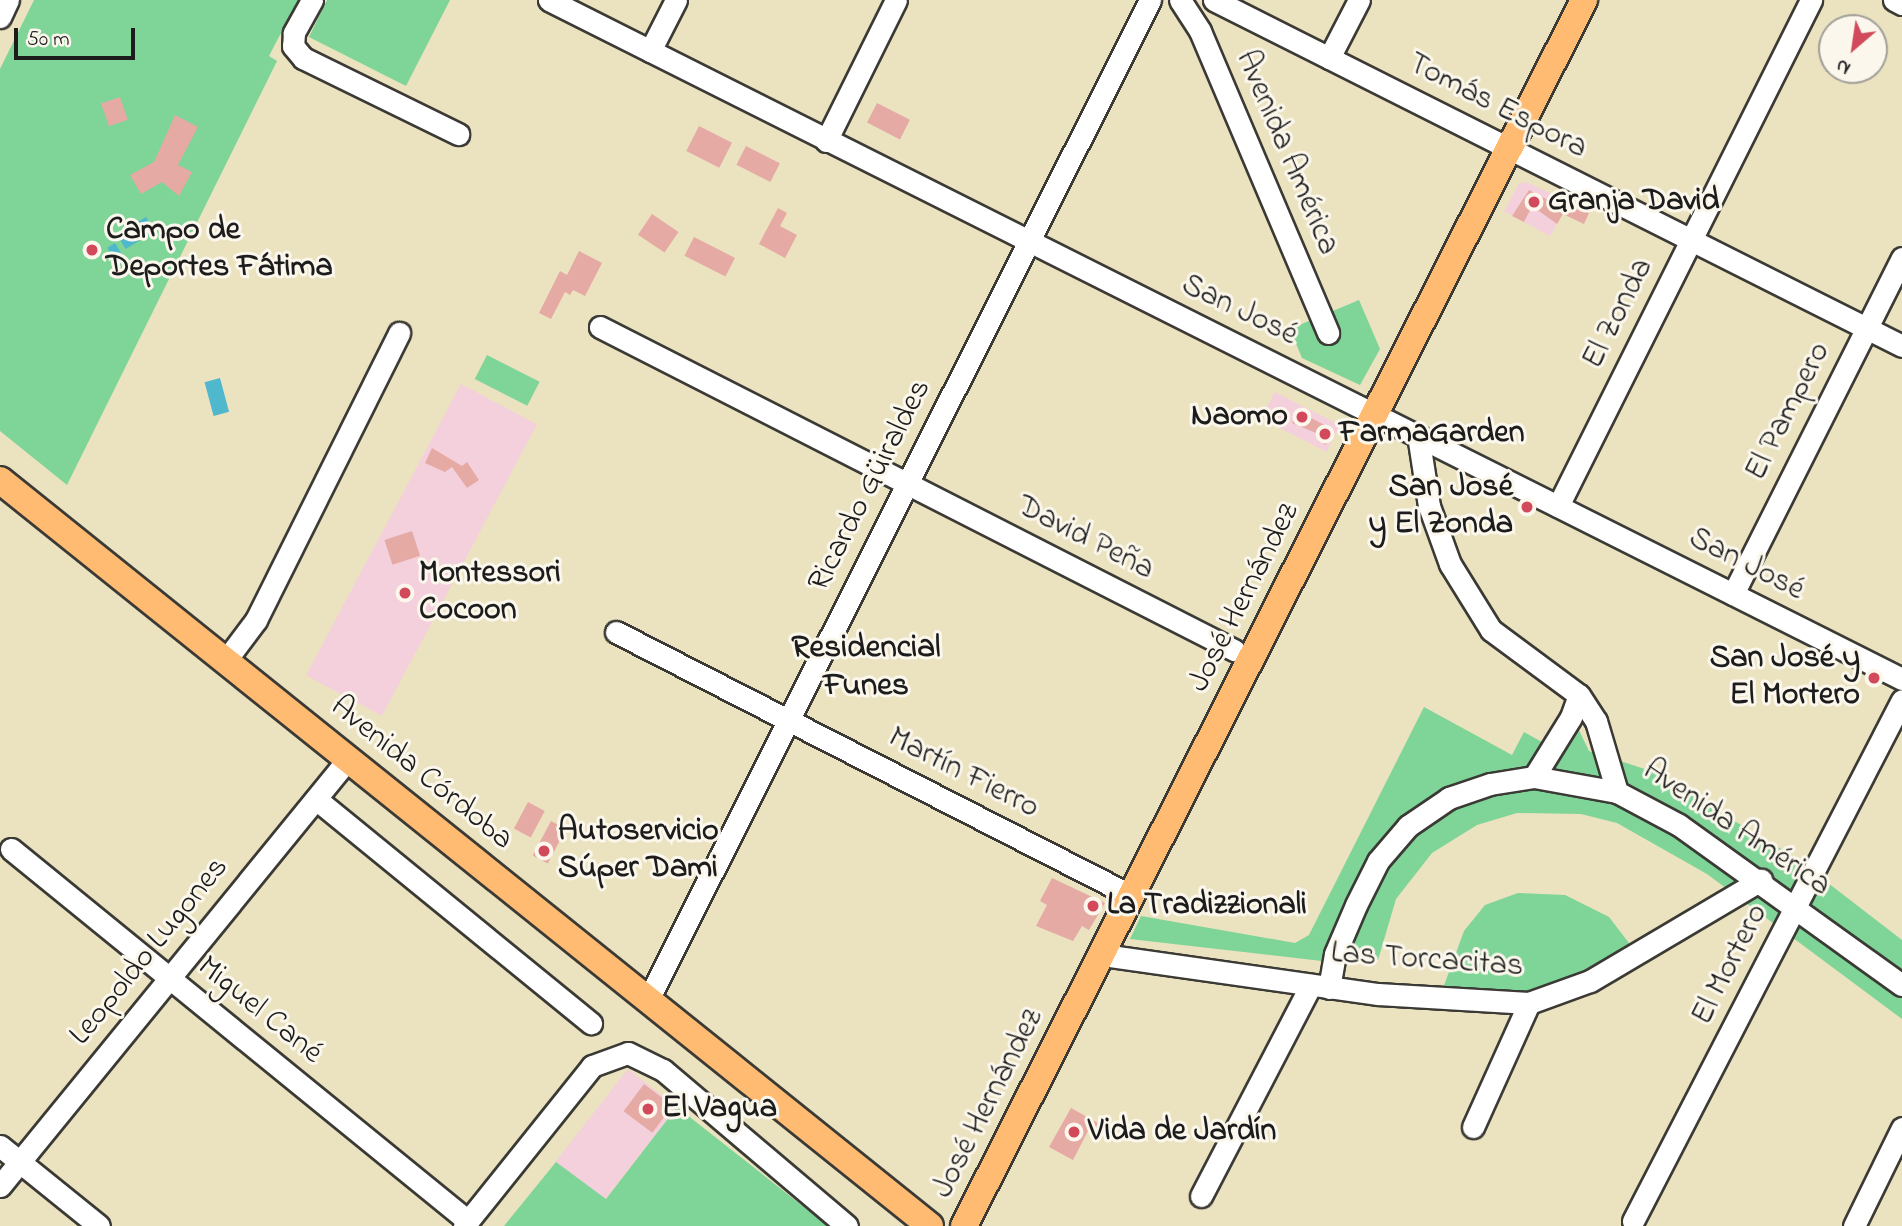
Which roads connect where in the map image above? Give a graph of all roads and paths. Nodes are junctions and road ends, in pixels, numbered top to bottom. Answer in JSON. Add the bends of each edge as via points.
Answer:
{"nodes":[{"id":1,"x":8,"y":0,"type":"edge"},
{"id":2,"x":312,"y":0,"type":"edge"},
{"id":3,"x":549,"y":0,"type":"edge"},
{"id":4,"x":676,"y":0,"type":"edge"},
{"id":5,"x":896,"y":0,"type":"edge"},
{"id":6,"x":1150,"y":0,"type":"edge"},
{"id":7,"x":1180,"y":0,"type":"edge"},
{"id":8,"x":1214,"y":0,"type":"edge"},
{"id":9,"x":1359,"y":0,"type":"edge"},
{"id":10,"x":1584,"y":0,"type":"edge"},
{"id":11,"x":1811,"y":0,"type":"edge"},
{"id":12,"x":1894,"y":0,"type":"edge"},
{"id":13,"x":1902,"y":4,"type":"edge"},
{"id":14,"x":0,"y":17,"type":"edge"},
{"id":15,"x":650,"y":51,"type":"junction"},
{"id":16,"x":1329,"y":58,"type":"junction"},
{"id":17,"x":458,"y":134,"type":"dead end"},
{"id":18,"x":826,"y":141,"type":"junction"},
{"id":19,"x":1509,"y":148,"type":"junction"},
{"id":20,"x":1691,"y":240,"type":"junction"},
{"id":21,"x":1029,"y":242,"type":"junction"},
{"id":22,"x":1902,"y":258,"type":"edge"},
{"id":23,"x":600,"y":327,"type":"dead end"},
{"id":24,"x":1867,"y":328,"type":"junction"},
{"id":25,"x":399,"y":333,"type":"dead end"},
{"id":26,"x":1328,"y":333,"type":"dead end"},
{"id":27,"x":1902,"y":346,"type":"edge"},
{"id":28,"x":1375,"y":414,"type":"junction"},
{"id":29,"x":1418,"y":435,"type":"junction"},
{"id":30,"x":0,"y":480,"type":"edge"},
{"id":31,"x":907,"y":484,"type":"junction"},
{"id":32,"x":1558,"y":506,"type":"junction"},
{"id":33,"x":1733,"y":594,"type":"junction"},
{"id":34,"x":616,"y":632,"type":"dead end"},
{"id":35,"x":1234,"y":650,"type":"dead end"},
{"id":36,"x":226,"y":660,"type":"junction"},
{"id":37,"x":1902,"y":679,"type":"edge"},
{"id":38,"x":1579,"y":695,"type":"junction"},
{"id":39,"x":1902,"y":700,"type":"edge"},
{"id":40,"x":788,"y":720,"type":"junction"},
{"id":41,"x":349,"y":758,"type":"junction"},
{"id":42,"x":1534,"y":777,"type":"junction"},
{"id":43,"x":1617,"y":792,"type":"junction"},
{"id":44,"x":316,"y":799,"type":"junction"},
{"id":45,"x":10,"y":849,"type":"dead end"},
{"id":46,"x":1761,"y":880,"type":"junction"},
{"id":47,"x":1132,"y":896,"type":"junction"},
{"id":48,"x":1797,"y":906,"type":"junction"},
{"id":49,"x":1102,"y":955,"type":"junction"},
{"id":50,"x":169,"y":978,"type":"junction"},
{"id":51,"x":1902,"y":985,"type":"edge"},
{"id":52,"x":1320,"y":987,"type":"junction"},
{"id":53,"x":648,"y":1000,"type":"junction"},
{"id":54,"x":1530,"y":1003,"type":"junction"},
{"id":55,"x":591,"y":1023,"type":"dead end"},
{"id":56,"x":1473,"y":1127,"type":"dead end"},
{"id":57,"x":1902,"y":1128,"type":"edge"},
{"id":58,"x":0,"y":1146,"type":"edge"},
{"id":59,"x":20,"y":1162,"type":"junction"},
{"id":60,"x":0,"y":1186,"type":"edge"},
{"id":61,"x":1200,"y":1196,"type":"dead end"},
{"id":62,"x":1633,"y":1222,"type":"dead end"},
{"id":63,"x":466,"y":1224,"type":"edge"},
{"id":64,"x":99,"y":1226,"type":"edge"},
{"id":65,"x":847,"y":1226,"type":"edge"},
{"id":66,"x":930,"y":1226,"type":"edge"},
{"id":67,"x":964,"y":1226,"type":"edge"},
{"id":68,"x":1854,"y":1226,"type":"edge"}],
"edges":[{"from":1,"to":14,"type":"street"},
{"from":2,"to":17,"type":"street","via":[[295,33],[293,46],[303,58]]},
{"from":3,"to":15,"type":"street","name":"San José"},
{"from":4,"to":15,"type":"street"},
{"from":5,"to":18,"type":"street"},
{"from":6,"to":21,"type":"street","name":"Ricardo Güiraldes"},
{"from":7,"to":26,"type":"street","name":"Avenida América","via":[[1200,31]]},
{"from":8,"to":16,"type":"street","name":"Tomás Espora"},
{"from":9,"to":16,"type":"street"},
{"from":10,"to":19,"type":"main road","name":"José Hernández"},
{"from":11,"to":20,"type":"street","name":"El Zonda"},
{"from":12,"to":13,"type":"street"},
{"from":15,"to":18,"type":"street","name":"San José"},
{"from":16,"to":19,"type":"street","name":"Tomás Espora"},
{"from":18,"to":21,"type":"street","name":"San José"},
{"from":19,"to":20,"type":"street","name":"Tomás Espora"},
{"from":19,"to":28,"type":"main road","name":"José Hernández"},
{"from":20,"to":24,"type":"street","name":"Tomás Espora"},
{"from":20,"to":32,"type":"street","name":"El Zonda"},
{"from":21,"to":28,"type":"street","name":"San José"},
{"from":21,"to":31,"type":"street","name":"Ricardo Güiraldes"},
{"from":22,"to":24,"type":"street","name":"El Pampero"},
{"from":23,"to":31,"type":"street","name":"David Peña"},
{"from":24,"to":27,"type":"street","name":"Tomás Espora"},
{"from":24,"to":33,"type":"street","name":"El Pampero"},
{"from":25,"to":36,"type":"street","via":[[256,620]]},
{"from":28,"to":29,"type":"street","name":"San José"},
{"from":28,"to":47,"type":"main road","name":"José Hernández"},
{"from":29,"to":32,"type":"street","name":"San José"},
{"from":29,"to":38,"type":"street","name":"Avenida América","via":[[1429,506],[1450,564],[1490,630]]},
{"from":30,"to":36,"type":"main road","name":"Avenida Córdoba"},
{"from":31,"to":35,"type":"street","name":"David Peña"},
{"from":31,"to":40,"type":"street","name":"Ricardo Güiraldes"},
{"from":32,"to":33,"type":"street","name":"San José"},
{"from":33,"to":37,"type":"street","name":"San José"},
{"from":34,"to":40,"type":"street","name":"Martín Fierro"},
{"from":36,"to":41,"type":"main road","name":"Avenida Córdoba"},
{"from":38,"to":42,"type":"street","via":[[1572,717]]},
{"from":38,"to":43,"type":"street","name":"Avenida América","via":[[1596,720]]},
{"from":39,"to":48,"type":"street","name":"El Mortero"},
{"from":40,"to":47,"type":"street","name":"Martín Fierro"},
{"from":40,"to":53,"type":"street","name":"Ricardo Güiraldes"},
{"from":41,"to":44,"type":"street","name":"Leopoldo Lugones"},
{"from":41,"to":53,"type":"main road","name":"Avenida Córdoba"},
{"from":42,"to":43,"type":"street"},
{"from":42,"to":52,"type":"street","via":[[1490,784],[1449,798],[1408,827],[1378,861]]},
{"from":43,"to":46,"type":"street","name":"Avenida América","via":[[1679,825]]},
{"from":44,"to":50,"type":"street","name":"Leopoldo Lugones"},
{"from":44,"to":55,"type":"street"},
{"from":45,"to":50,"type":"street","name":"Miguel Cané"},
{"from":46,"to":48,"type":"street","name":"Avenida América"},
{"from":46,"to":54,"type":"street","name":"Las Torcacitas","via":[[1590,981]]},
{"from":47,"to":49,"type":"main road","name":"José Hernández"},
{"from":48,"to":51,"type":"street","name":"Avenida América"},
{"from":48,"to":62,"type":"street","name":"El Mortero"},
{"from":49,"to":52,"type":"street","name":"Las Torcacitas"},
{"from":49,"to":67,"type":"main road","name":"José Hernández"},
{"from":50,"to":59,"type":"street","name":"Leopoldo Lugones"},
{"from":50,"to":63,"type":"street","name":"Miguel Cané"},
{"from":52,"to":54,"type":"street","name":"Las Torcacitas"},
{"from":52,"to":61,"type":"street"},
{"from":53,"to":66,"type":"main road","name":"Avenida Córdoba"},
{"from":54,"to":56,"type":"street"},
{"from":57,"to":68,"type":"street"},
{"from":58,"to":59,"type":"street"},
{"from":59,"to":60,"type":"street","name":"Leopoldo Lugones"},
{"from":59,"to":64,"type":"street"},
{"from":63,"to":65,"type":"street","via":[[592,1066],[628,1053],[663,1070]]}]}
